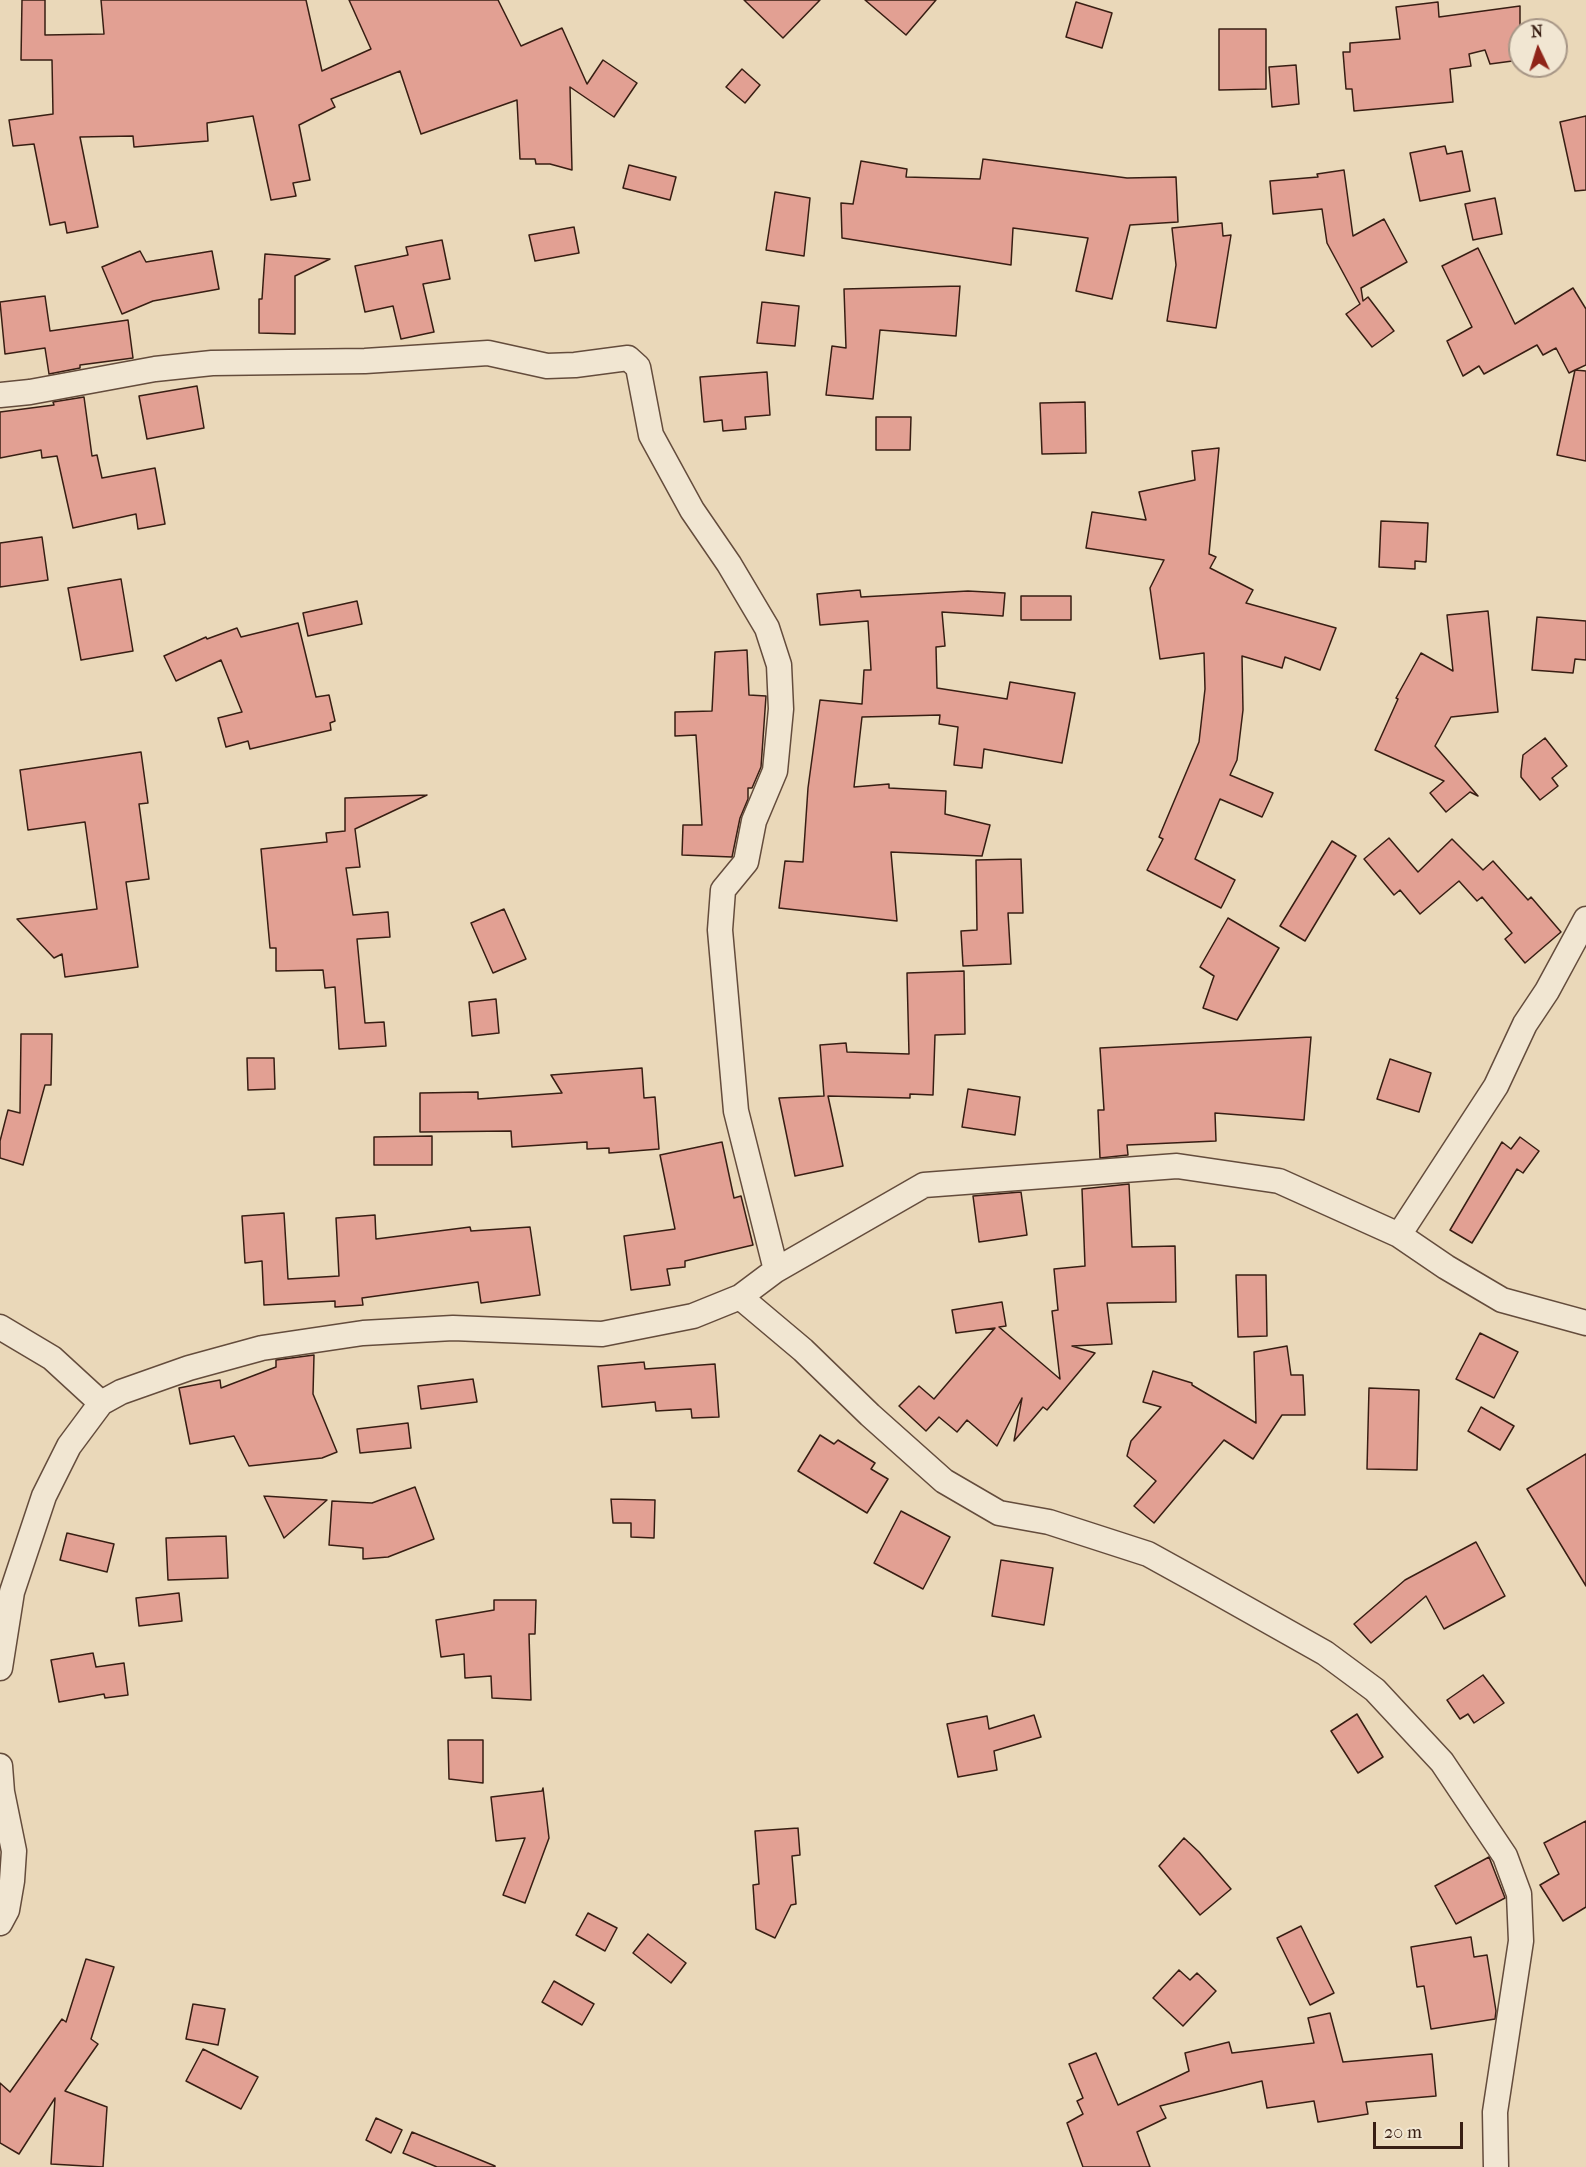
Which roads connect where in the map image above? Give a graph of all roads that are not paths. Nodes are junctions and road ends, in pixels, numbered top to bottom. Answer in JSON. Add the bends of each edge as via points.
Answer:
{"nodes":[{"id":1,"x":0,"y":395,"type":"edge"},
{"id":2,"x":1586,"y":919,"type":"edge"},
{"id":3,"x":1399,"y":1235,"type":"junction"},
{"id":4,"x":776,"y":1270,"type":"junction"},
{"id":5,"x":740,"y":1297,"type":"junction"},
{"id":6,"x":1586,"y":1323,"type":"edge"},
{"id":7,"x":0,"y":1327,"type":"edge"},
{"id":8,"x":101,"y":1403,"type":"junction"},
{"id":9,"x":0,"y":1668,"type":"edge"},
{"id":10,"x":0,"y":1766,"type":"edge"},
{"id":11,"x":0,"y":1923,"type":"edge"},
{"id":12,"x":1496,"y":2167,"type":"edge"}],
"edges":[{"from":1,"to":4,"type":"street","via":[[212,363],[365,362],[489,353],[547,366],[628,358],[638,367],[651,435],[692,510],[767,628],[779,665],[781,709],[775,771],[754,821],[746,862],[723,890],[720,930],[736,1111]]},
{"from":2,"to":3,"type":"street","via":[[1525,1024],[1496,1086]]},
{"from":3,"to":4,"type":"street","via":[[1279,1181],[1177,1166],[924,1185]]},
{"from":3,"to":6,"type":"street","via":[[1502,1300]]},
{"from":4,"to":5,"type":"street"},
{"from":5,"to":8,"type":"street","via":[[693,1316],[602,1334],[453,1328],[363,1333],[262,1348],[189,1368]]},
{"from":5,"to":12,"type":"street","via":[[944,1481],[999,1513],[1049,1522],[1148,1554],[1325,1653],[1375,1690],[1442,1762],[1505,1856],[1519,1894],[1521,1941],[1495,2112]]},
{"from":7,"to":8,"type":"street","via":[[52,1358]]},
{"from":8,"to":9,"type":"street","via":[[69,1446],[44,1496],[12,1592]]},
{"from":10,"to":11,"type":"street","via":[[14,1851],[7,1910]]}]}
